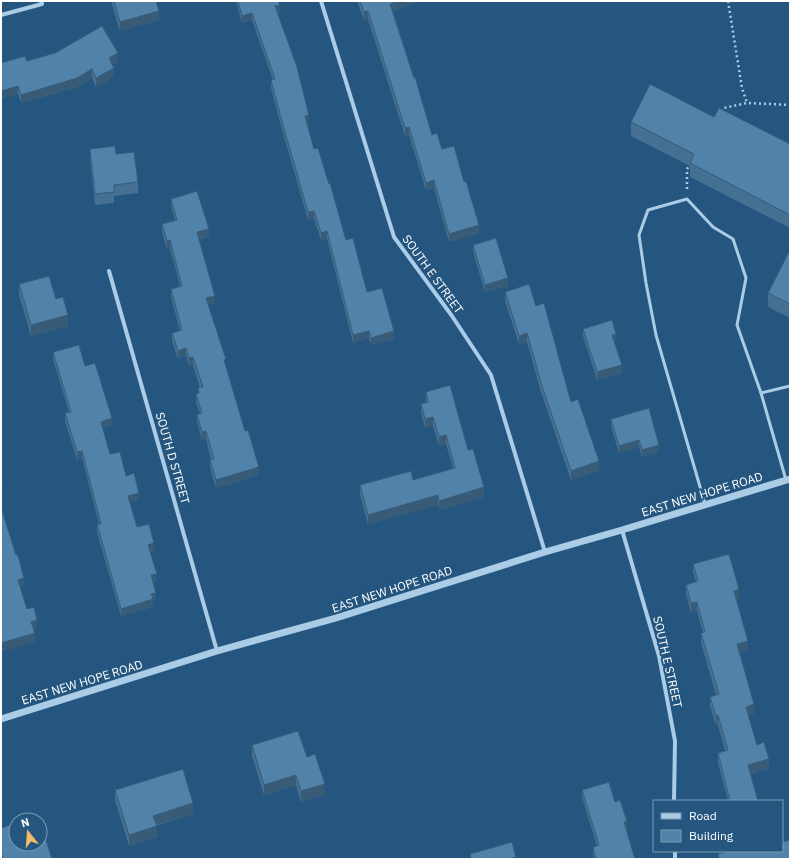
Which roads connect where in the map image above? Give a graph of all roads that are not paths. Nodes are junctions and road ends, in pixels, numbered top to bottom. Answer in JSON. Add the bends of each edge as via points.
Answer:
{"nodes":[{"id":1,"x":320,"y":1,"type":"edge"},
{"id":2,"x":42,"y":2,"type":"edge"},
{"id":3,"x":1,"y":15,"type":"edge"},
{"id":4,"x":109,"y":271,"type":"dead end"},
{"id":5,"x":790,"y":386,"type":"edge"},
{"id":6,"x":761,"y":393,"type":"junction"},
{"id":7,"x":788,"y":480,"type":"edge"},
{"id":8,"x":705,"y":505,"type":"junction"},
{"id":9,"x":622,"y":530,"type":"junction"},
{"id":10,"x":545,"y":552,"type":"junction"},
{"id":11,"x":217,"y":651,"type":"junction"},
{"id":12,"x":1,"y":719,"type":"edge"},
{"id":13,"x":674,"y":800,"type":"edge"}],
"edges":[{"from":1,"to":10,"type":"street","name":"SOUTH E STREET","via":[[394,237],[452,316],[491,375]]},
{"from":2,"to":3,"type":"street"},
{"from":4,"to":11,"type":"street","name":"SOUTH D STREET"},
{"from":5,"to":6,"type":"lane"},
{"from":6,"to":7,"type":"lane"},
{"from":6,"to":8,"type":"lane","via":[[737,325],[746,278],[733,239],[713,227],[687,199],[648,210],[640,235],[656,335]]},
{"from":7,"to":8,"type":"street","name":"EAST NEW HOPE ROAD"},
{"from":8,"to":9,"type":"street","name":"EAST NEW HOPE ROAD"},
{"from":9,"to":10,"type":"street","name":"EAST NEW HOPE ROAD"},
{"from":9,"to":13,"type":"street","name":"SOUTH E STREET","via":[[659,656],[675,741]]},
{"from":10,"to":11,"type":"street","name":"EAST NEW HOPE ROAD","via":[[336,618]]},
{"from":11,"to":12,"type":"street","name":"EAST NEW HOPE ROAD"}]}
